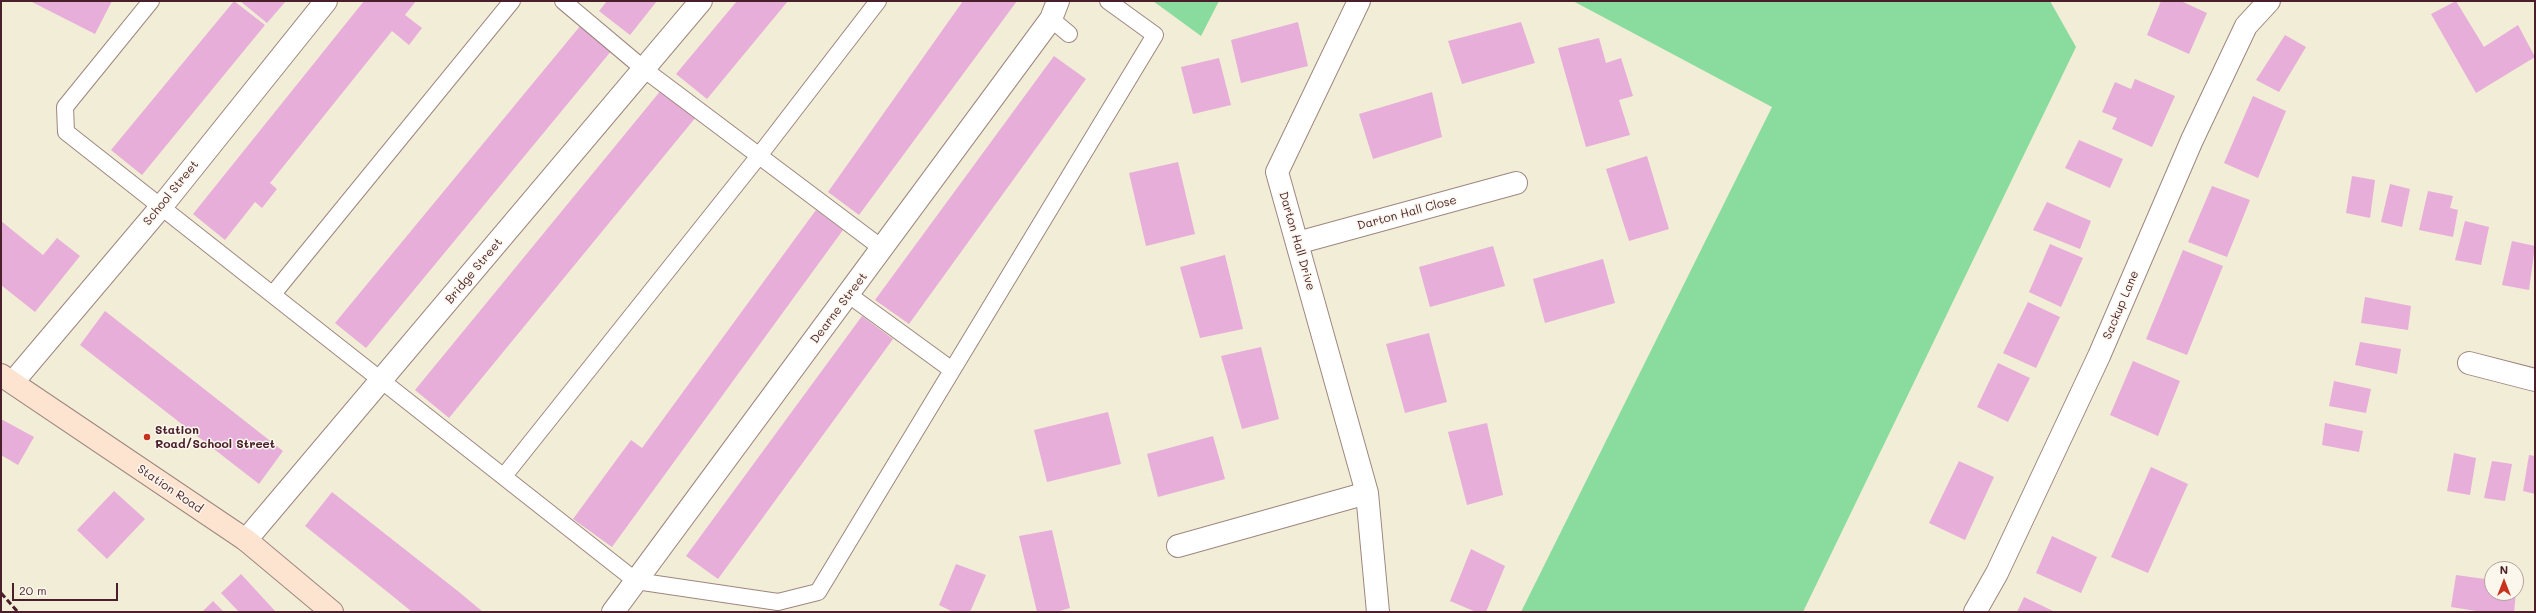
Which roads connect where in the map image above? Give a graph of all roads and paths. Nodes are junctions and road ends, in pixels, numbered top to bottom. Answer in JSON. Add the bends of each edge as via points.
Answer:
{"nodes":[{"id":1,"x":151,"y":1,"type":"edge"},
{"id":2,"x":326,"y":1,"type":"edge"},
{"id":3,"x":512,"y":1,"type":"edge"},
{"id":4,"x":563,"y":1,"type":"edge"},
{"id":5,"x":701,"y":1,"type":"edge"},
{"id":6,"x":878,"y":1,"type":"edge"},
{"id":7,"x":1108,"y":1,"type":"edge"},
{"id":8,"x":1359,"y":1,"type":"edge"},
{"id":9,"x":2269,"y":1,"type":"edge"},
{"id":10,"x":1055,"y":10,"type":"edge"},
{"id":11,"x":1069,"y":34,"type":"dead end"},
{"id":12,"x":645,"y":70,"type":"junction"},
{"id":13,"x":758,"y":157,"type":"junction"},
{"id":14,"x":1516,"y":183,"type":"dead end"},
{"id":15,"x":161,"y":207,"type":"junction"},
{"id":16,"x":1297,"y":243,"type":"junction"},
{"id":17,"x":882,"y":249,"type":"junction"},
{"id":18,"x":273,"y":294,"type":"junction"},
{"id":19,"x":849,"y":295,"type":"junction"},
{"id":20,"x":2469,"y":363,"type":"dead end"},
{"id":21,"x":952,"y":370,"type":"junction"},
{"id":22,"x":7,"y":378,"type":"edge"},
{"id":23,"x":382,"y":380,"type":"junction"},
{"id":24,"x":2535,"y":380,"type":"edge"},
{"id":25,"x":504,"y":476,"type":"junction"},
{"id":26,"x":1367,"y":493,"type":"junction"},
{"id":27,"x":246,"y":540,"type":"junction"},
{"id":28,"x":1178,"y":546,"type":"dead end"},
{"id":29,"x":636,"y":581,"type":"junction"},
{"id":30,"x":332,"y":612,"type":"edge"},
{"id":31,"x":613,"y":612,"type":"edge"},
{"id":32,"x":1378,"y":612,"type":"edge"},
{"id":33,"x":1975,"y":612,"type":"edge"}],
"edges":[{"from":1,"to":15,"type":"lane","via":[[65,107],[66,132]]},
{"from":2,"to":15,"type":"street","name":"School Street"},
{"from":3,"to":18,"type":"lane"},
{"from":4,"to":12,"type":"lane"},
{"from":5,"to":12,"type":"street","name":"Bridge Street"},
{"from":6,"to":13,"type":"lane"},
{"from":7,"to":21,"type":"lane","via":[[1155,35],[1127,68]]},
{"from":8,"to":16,"type":"street","name":"Darton Hall Drive","via":[[1277,172]]},
{"from":9,"to":33,"type":"street","name":"Sackup Lane","via":[[2246,26],[2192,140],[2099,356],[2001,566]]},
{"from":10,"to":11,"type":"lane"},
{"from":10,"to":17,"type":"street","name":"Dearne Street"},
{"from":12,"to":13,"type":"lane"},
{"from":12,"to":23,"type":"street","name":"Bridge Street"},
{"from":13,"to":17,"type":"lane"},
{"from":13,"to":25,"type":"lane"},
{"from":14,"to":16,"type":"street","name":"Darton Hall Close"},
{"from":15,"to":18,"type":"lane"},
{"from":15,"to":22,"type":"street","name":"School Street"},
{"from":16,"to":26,"type":"street","name":"Darton Hall Drive"},
{"from":17,"to":19,"type":"street","name":"Dearne Street"},
{"from":18,"to":23,"type":"lane"},
{"from":19,"to":21,"type":"lane"},
{"from":19,"to":29,"type":"street","name":"Dearne Street"},
{"from":20,"to":24,"type":"street"},
{"from":21,"to":29,"type":"lane","via":[[818,592],[778,602]]},
{"from":22,"to":27,"type":"main road","name":"Station Road"},
{"from":23,"to":25,"type":"lane"},
{"from":23,"to":27,"type":"street","name":"Bridge Street"},
{"from":25,"to":29,"type":"lane"},
{"from":26,"to":28,"type":"street"},
{"from":26,"to":32,"type":"street","name":"Darton Hall Drive"},
{"from":27,"to":30,"type":"main road","name":"Station Road"},
{"from":29,"to":31,"type":"street","name":"Dearne Street"}]}
